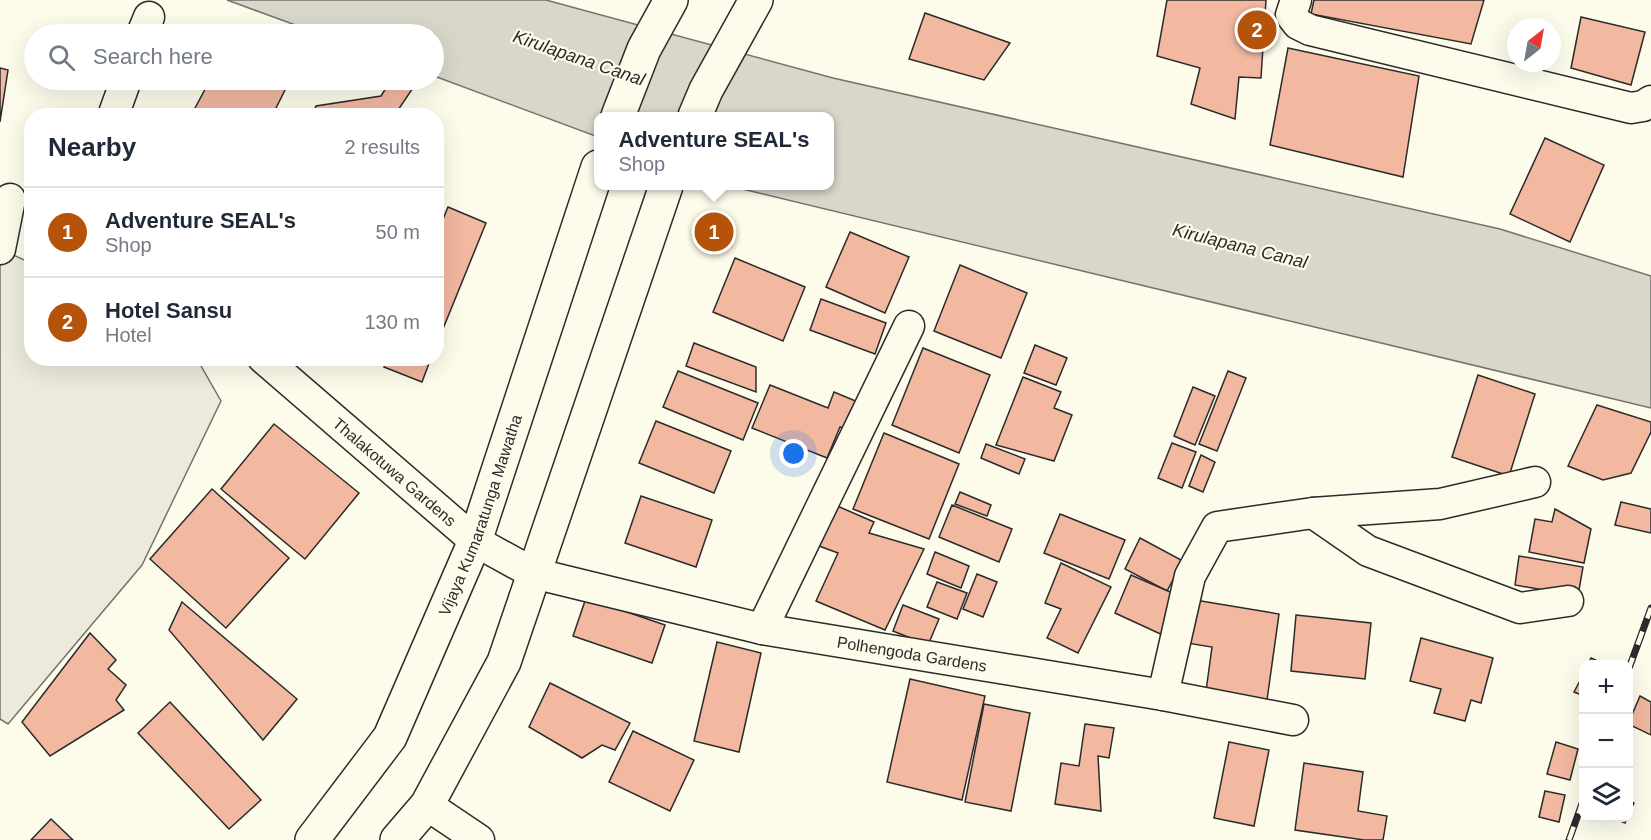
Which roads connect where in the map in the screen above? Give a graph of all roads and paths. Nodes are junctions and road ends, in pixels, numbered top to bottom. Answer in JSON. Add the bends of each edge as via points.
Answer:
{"nodes":[{"id":1,"x":671,"y":0,"type":"edge"},
{"id":2,"x":1296,"y":0,"type":"edge"},
{"id":3,"x":752,"y":7,"type":"edge"},
{"id":4,"x":122,"y":90,"type":"edge"},
{"id":5,"x":1651,"y":101,"type":"edge"},
{"id":6,"x":116,"y":108,"type":"edge"},
{"id":7,"x":620,"y":112,"type":"edge"},
{"id":8,"x":697,"y":112,"type":"edge"},
{"id":9,"x":594,"y":179,"type":"edge"},
{"id":10,"x":665,"y":190,"type":"edge"},
{"id":11,"x":14,"y":200,"type":"edge"},
{"id":12,"x":0,"y":249,"type":"edge"},
{"id":13,"x":909,"y":326,"type":"dead end"},
{"id":14,"x":272,"y":366,"type":"edge"},
{"id":15,"x":1535,"y":482,"type":"dead end"},
{"id":16,"x":1313,"y":513,"type":"junction"},
{"id":17,"x":475,"y":541,"type":"junction"},
{"id":18,"x":534,"y":573,"type":"junction"},
{"id":19,"x":1568,"y":601,"type":"dead end"},
{"id":20,"x":762,"y":629,"type":"junction"},
{"id":21,"x":1163,"y":695,"type":"junction"},
{"id":22,"x":1293,"y":720,"type":"dead end"},
{"id":23,"x":427,"y":805,"type":"junction"},
{"id":24,"x":312,"y":840,"type":"edge"},
{"id":25,"x":397,"y":840,"type":"edge"},
{"id":26,"x":479,"y":840,"type":"edge"}],
"edges":[{"from":1,"to":7,"type":"highway","via":[[644,50]]},
{"from":2,"to":5,"type":"street","via":[[1292,15],[1298,24],[1310,30],[1631,108]]},
{"from":3,"to":8,"type":"highway"},
{"from":4,"to":6,"type":"street"},
{"from":9,"to":17,"type":"highway","name":"Vijaya Kumaratunga Mawatha"},
{"from":10,"to":18,"type":"highway"},
{"from":11,"to":12,"type":"street"},
{"from":13,"to":20,"type":"street"},
{"from":14,"to":17,"type":"street","name":"Thalakotuwa Gardens"},
{"from":15,"to":16,"type":"street","via":[[1440,504]]},
{"from":16,"to":19,"type":"street","via":[[1368,551],[1520,608]]},
{"from":16,"to":21,"type":"street","via":[[1217,527],[1190,576]]},
{"from":17,"to":18,"type":"street","name":"Thalakotuwa Gardens"},
{"from":17,"to":24,"type":"highway","name":"Vijaya Kumaratunga Mawatha","via":[[390,737]]},
{"from":18,"to":20,"type":"street","name":"Polhengoda Gardens"},
{"from":18,"to":23,"type":"highway","via":[[504,662]]},
{"from":20,"to":21,"type":"street","name":"Polhengoda Gardens"},
{"from":21,"to":22,"type":"street","name":"Polhengoda Gardens"},
{"from":23,"to":25,"type":"highway"},
{"from":23,"to":26,"type":"street"}]}
